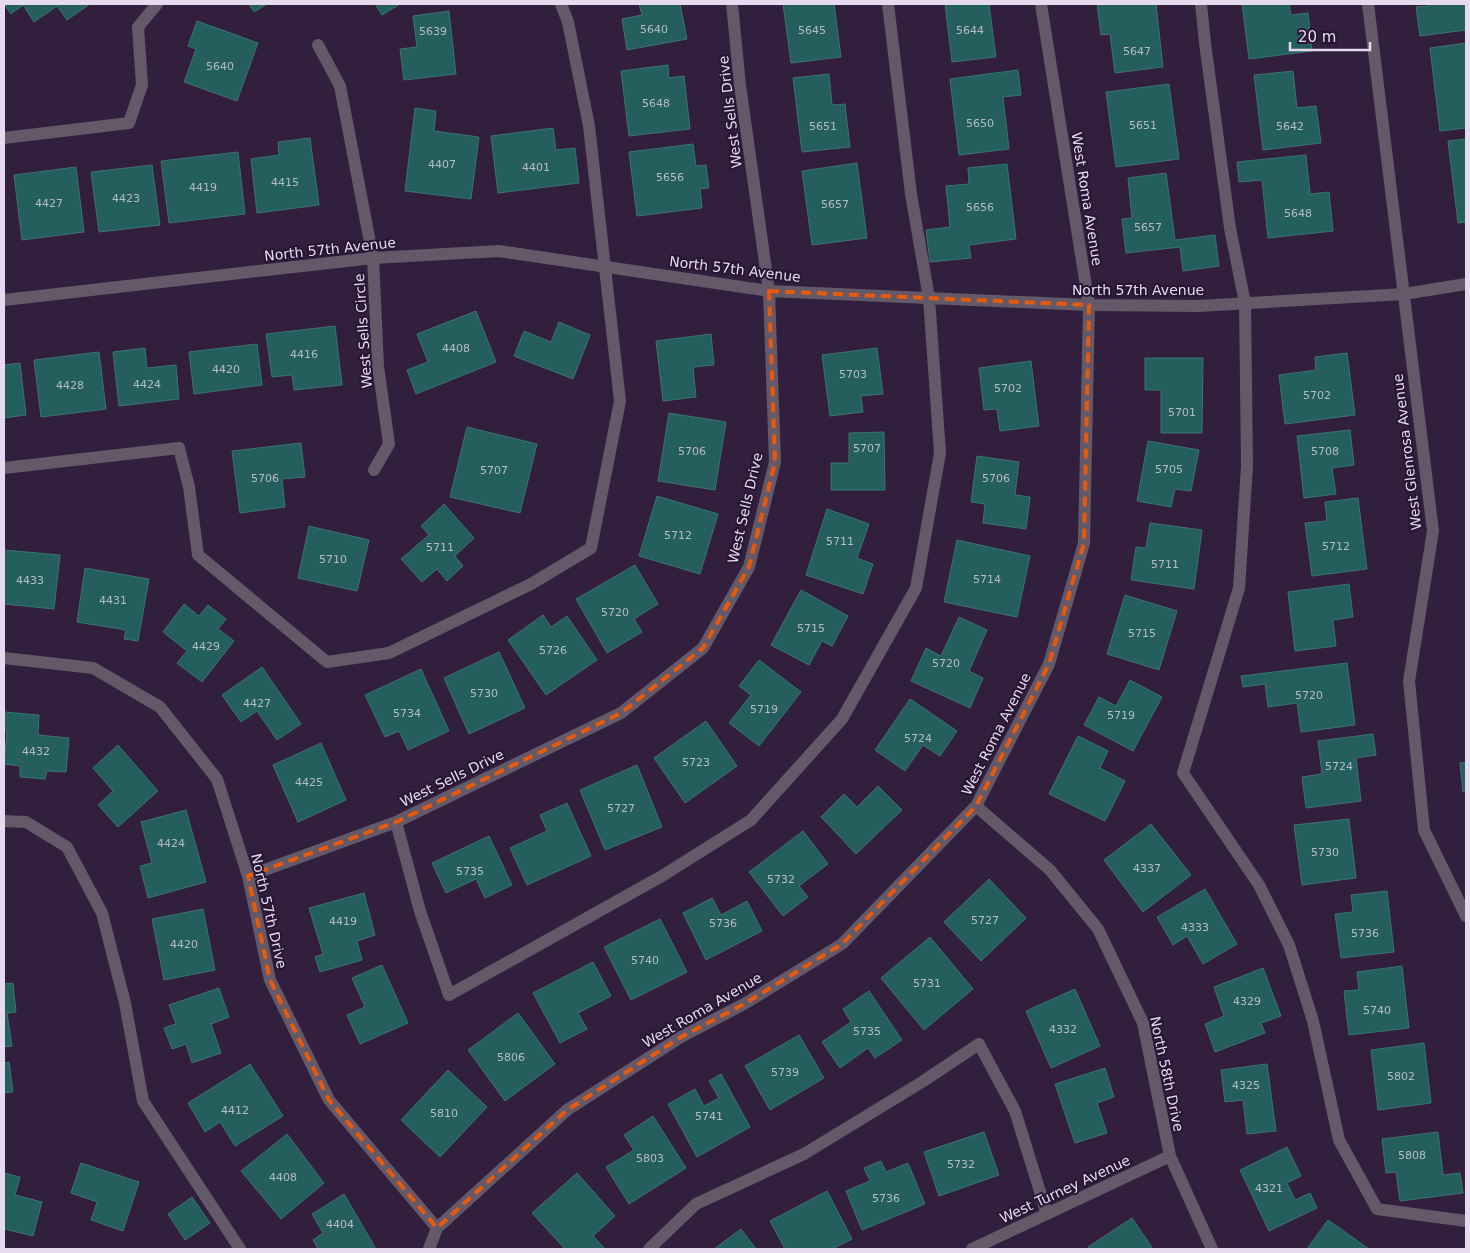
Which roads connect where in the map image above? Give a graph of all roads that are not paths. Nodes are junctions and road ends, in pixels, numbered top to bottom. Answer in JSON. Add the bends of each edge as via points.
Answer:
{"nodes":[{"id":1,"x":156,"y":4,"type":"edge"},
{"id":2,"x":561,"y":4,"type":"edge"},
{"id":3,"x":732,"y":4,"type":"edge"},
{"id":4,"x":888,"y":4,"type":"edge"},
{"id":5,"x":1041,"y":4,"type":"edge"},
{"id":6,"x":1201,"y":4,"type":"edge"},
{"id":7,"x":1368,"y":4,"type":"edge"},
{"id":8,"x":318,"y":45,"type":"dead end"},
{"id":9,"x":4,"y":138,"type":"edge"},
{"id":10,"x":373,"y":258,"type":"junction"},
{"id":11,"x":604,"y":266,"type":"junction"},
{"id":12,"x":1466,"y":284,"type":"edge"},
{"id":13,"x":769,"y":291,"type":"junction"},
{"id":14,"x":1404,"y":294,"type":"junction"},
{"id":15,"x":929,"y":298,"type":"junction"},
{"id":16,"x":4,"y":300,"type":"edge"},
{"id":17,"x":1245,"y":303,"type":"junction"},
{"id":18,"x":1089,"y":305,"type":"junction"},
{"id":19,"x":4,"y":468,"type":"edge"},
{"id":20,"x":374,"y":470,"type":"dead end"},
{"id":21,"x":4,"y":658,"type":"edge"},
{"id":22,"x":976,"y":806,"type":"junction"},
{"id":23,"x":4,"y":821,"type":"edge"},
{"id":24,"x":396,"y":822,"type":"junction"},
{"id":25,"x":248,"y":876,"type":"junction"},
{"id":26,"x":1466,"y":916,"type":"edge"},
{"id":27,"x":1170,"y":1156,"type":"junction"},
{"id":28,"x":1047,"y":1214,"type":"junction"},
{"id":29,"x":1466,"y":1221,"type":"edge"},
{"id":30,"x":437,"y":1228,"type":"junction"},
{"id":31,"x":240,"y":1249,"type":"edge"},
{"id":32,"x":429,"y":1249,"type":"edge"},
{"id":33,"x":648,"y":1249,"type":"edge"},
{"id":34,"x":972,"y":1249,"type":"edge"},
{"id":35,"x":1212,"y":1249,"type":"edge"}],
"edges":[{"from":1,"to":9,"type":"street","via":[[138,27],[142,85],[128,123]]},
{"from":2,"to":11,"type":"street","via":[[568,22],[588,126]]},
{"from":3,"to":13,"type":"street","name":"West Sells Drive"},
{"from":4,"to":15,"type":"street","via":[[911,194]]},
{"from":5,"to":18,"type":"street","name":"West Roma Avenue"},
{"from":6,"to":17,"type":"street","via":[[1230,228]]},
{"from":7,"to":14,"type":"street","name":"West Glenrosa Avenue"},
{"from":8,"to":10,"type":"street","name":"West Sells Circle","via":[[340,86]]},
{"from":10,"to":11,"type":"street","name":"North 57th Avenue","via":[[500,251]]},
{"from":10,"to":16,"type":"street","name":"North 57th Avenue"},
{"from":10,"to":20,"type":"street","name":"West Sells Circle","via":[[378,366],[389,444]]},
{"from":11,"to":13,"type":"street","name":"North 57th Avenue"},
{"from":11,"to":19,"type":"street","via":[[620,401],[592,548],[531,584],[389,653],[327,662],[198,554],[189,487],[179,448]]},
{"from":12,"to":14,"type":"street","name":"North 57th Avenue"},
{"from":13,"to":15,"type":"street","name":"North 57th Avenue"},
{"from":13,"to":24,"type":"street","name":"West Sells Drive","via":[[775,462],[749,567],[703,648],[621,713]]},
{"from":14,"to":17,"type":"street","name":"North 57th Avenue"},
{"from":14,"to":26,"type":"street","name":"West Glenrosa Avenue","via":[[1433,532],[1409,681],[1424,830]]},
{"from":15,"to":18,"type":"street","name":"North 57th Avenue"},
{"from":15,"to":24,"type":"street","via":[[940,453],[916,588],[842,720],[752,820],[662,876],[449,995],[420,911]]},
{"from":17,"to":18,"type":"street","name":"North 57th Avenue"},
{"from":17,"to":29,"type":"street","via":[[1247,466],[1239,588],[1183,773],[1259,885],[1290,945],[1313,1021],[1339,1140],[1377,1209]]},
{"from":18,"to":22,"type":"street","name":"West Roma Avenue","via":[[1084,543],[1049,664]]},
{"from":21,"to":25,"type":"street","name":"North 57th Drive","via":[[93,668],[160,707],[217,779]]},
{"from":22,"to":27,"type":"street","name":"North 58th Drive","via":[[1050,870],[1098,929],[1143,1023]]},
{"from":22,"to":30,"type":"street","name":"West Roma Avenue","via":[[842,944],[744,1004],[680,1036],[566,1110]]},
{"from":23,"to":31,"type":"street","via":[[26,822],[67,846],[102,913],[125,1003],[144,1101]]},
{"from":24,"to":25,"type":"street","name":"West Sells Drive"},
{"from":25,"to":30,"type":"street","name":"North 57th Drive","via":[[270,980],[329,1100]]},
{"from":27,"to":28,"type":"street","name":"West Turney Avenue"},
{"from":27,"to":35,"type":"street","name":"North 58th Drive"},
{"from":28,"to":33,"type":"street","via":[[1015,1111],[979,1044],[804,1154],[696,1204]]},
{"from":28,"to":34,"type":"street","name":"West Turney Avenue"},
{"from":30,"to":32,"type":"street","name":"West Roma Avenue"}]}
